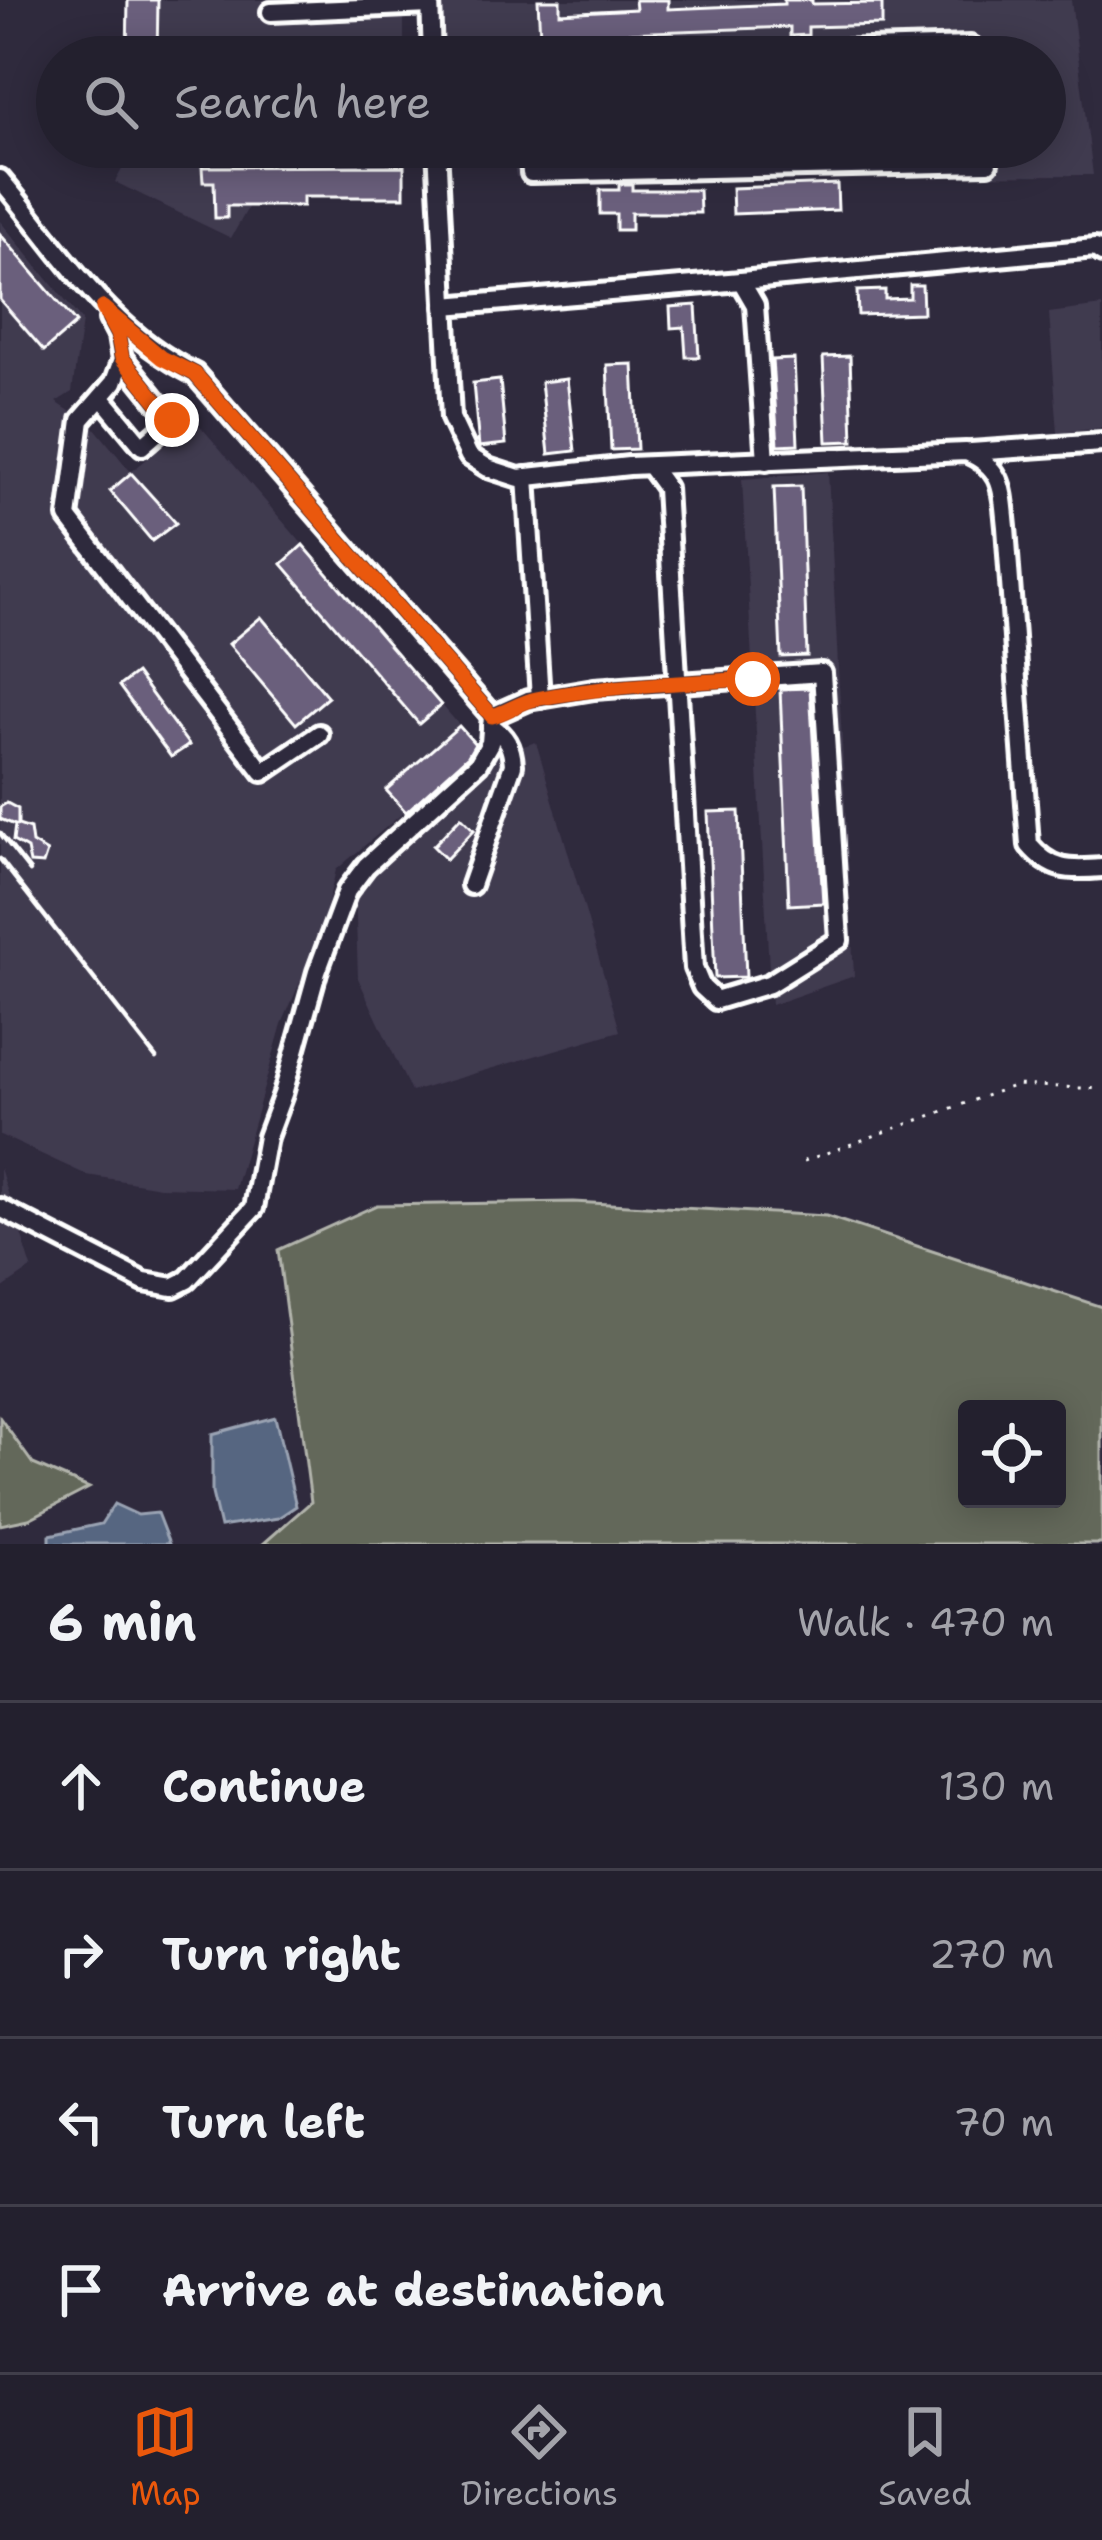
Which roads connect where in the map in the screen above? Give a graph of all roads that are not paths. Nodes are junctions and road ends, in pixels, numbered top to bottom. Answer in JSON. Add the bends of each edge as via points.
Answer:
{"nodes":[{"id":1,"x":430,"y":3,"type":"edge"},
{"id":2,"x":271,"y":12,"type":"dead end"},
{"id":3,"x":431,"y":36,"type":"edge"},
{"id":4,"x":437,"y":168,"type":"edge"},
{"id":5,"x":531,"y":168,"type":"edge"},
{"id":6,"x":760,"y":168,"type":"edge"},
{"id":7,"x":1,"y":182,"type":"edge"},
{"id":8,"x":1102,"y":253,"type":"edge"},
{"id":9,"x":741,"y":280,"type":"junction"},
{"id":10,"x":445,"y":306,"type":"junction"},
{"id":11,"x":103,"y":308,"type":"junction"},
{"id":12,"x":122,"y":358,"type":"junction"},
{"id":13,"x":102,"y":398,"type":"junction"},
{"id":14,"x":1102,"y":443,"type":"edge"},
{"id":15,"x":966,"y":452,"type":"junction"},
{"id":16,"x":766,"y":461,"type":"junction"},
{"id":17,"x":650,"y":466,"type":"junction"},
{"id":18,"x":526,"y":477,"type":"junction"},
{"id":19,"x":680,"y":683,"type":"junction"},
{"id":20,"x":540,"y":698,"type":"junction"},
{"id":21,"x":491,"y":721,"type":"junction"},
{"id":22,"x":319,"y":734,"type":"dead end"},
{"id":23,"x":1102,"y":868,"type":"edge"},
{"id":24,"x":470,"y":885,"type":"dead end"},
{"id":25,"x":0,"y":1208,"type":"edge"}],
"edges":[{"from":1,"to":2,"type":"street"},
{"from":1,"to":3,"type":"street"},
{"from":4,"to":10,"type":"street"},
{"from":5,"to":6,"type":"street"},
{"from":7,"to":11,"type":"street"},
{"from":8,"to":9,"type":"street"},
{"from":9,"to":10,"type":"street"},
{"from":9,"to":16,"type":"street","via":[[755,305]]},
{"from":10,"to":18,"type":"street","via":[[451,418],[469,456]]},
{"from":11,"to":12,"type":"street"},
{"from":11,"to":21,"type":"street","via":[[162,358],[195,374]]},
{"from":12,"to":13,"type":"street"},
{"from":12,"to":13,"type":"street","via":[[172,420],[142,446]]},
{"from":13,"to":22,"type":"street","via":[[81,420],[68,517],[263,772]]},
{"from":14,"to":15,"type":"street"},
{"from":15,"to":16,"type":"street"},
{"from":15,"to":23,"type":"street","via":[[987,461],[1001,484],[1029,845],[1060,870]]},
{"from":16,"to":17,"type":"street"},
{"from":17,"to":18,"type":"street"},
{"from":17,"to":19,"type":"street","via":[[666,488]]},
{"from":18,"to":20,"type":"street"},
{"from":19,"to":19,"type":"street","via":[[822,673],[839,940],[770,983],[716,1000],[694,968]]},
{"from":19,"to":20,"type":"street"},
{"from":20,"to":21,"type":"street"},
{"from":21,"to":24,"type":"street","via":[[513,764]]},
{"from":21,"to":25,"type":"street","via":[[478,764],[347,891],[267,1137],[254,1208],[187,1280],[173,1287],[144,1282]]}]}
